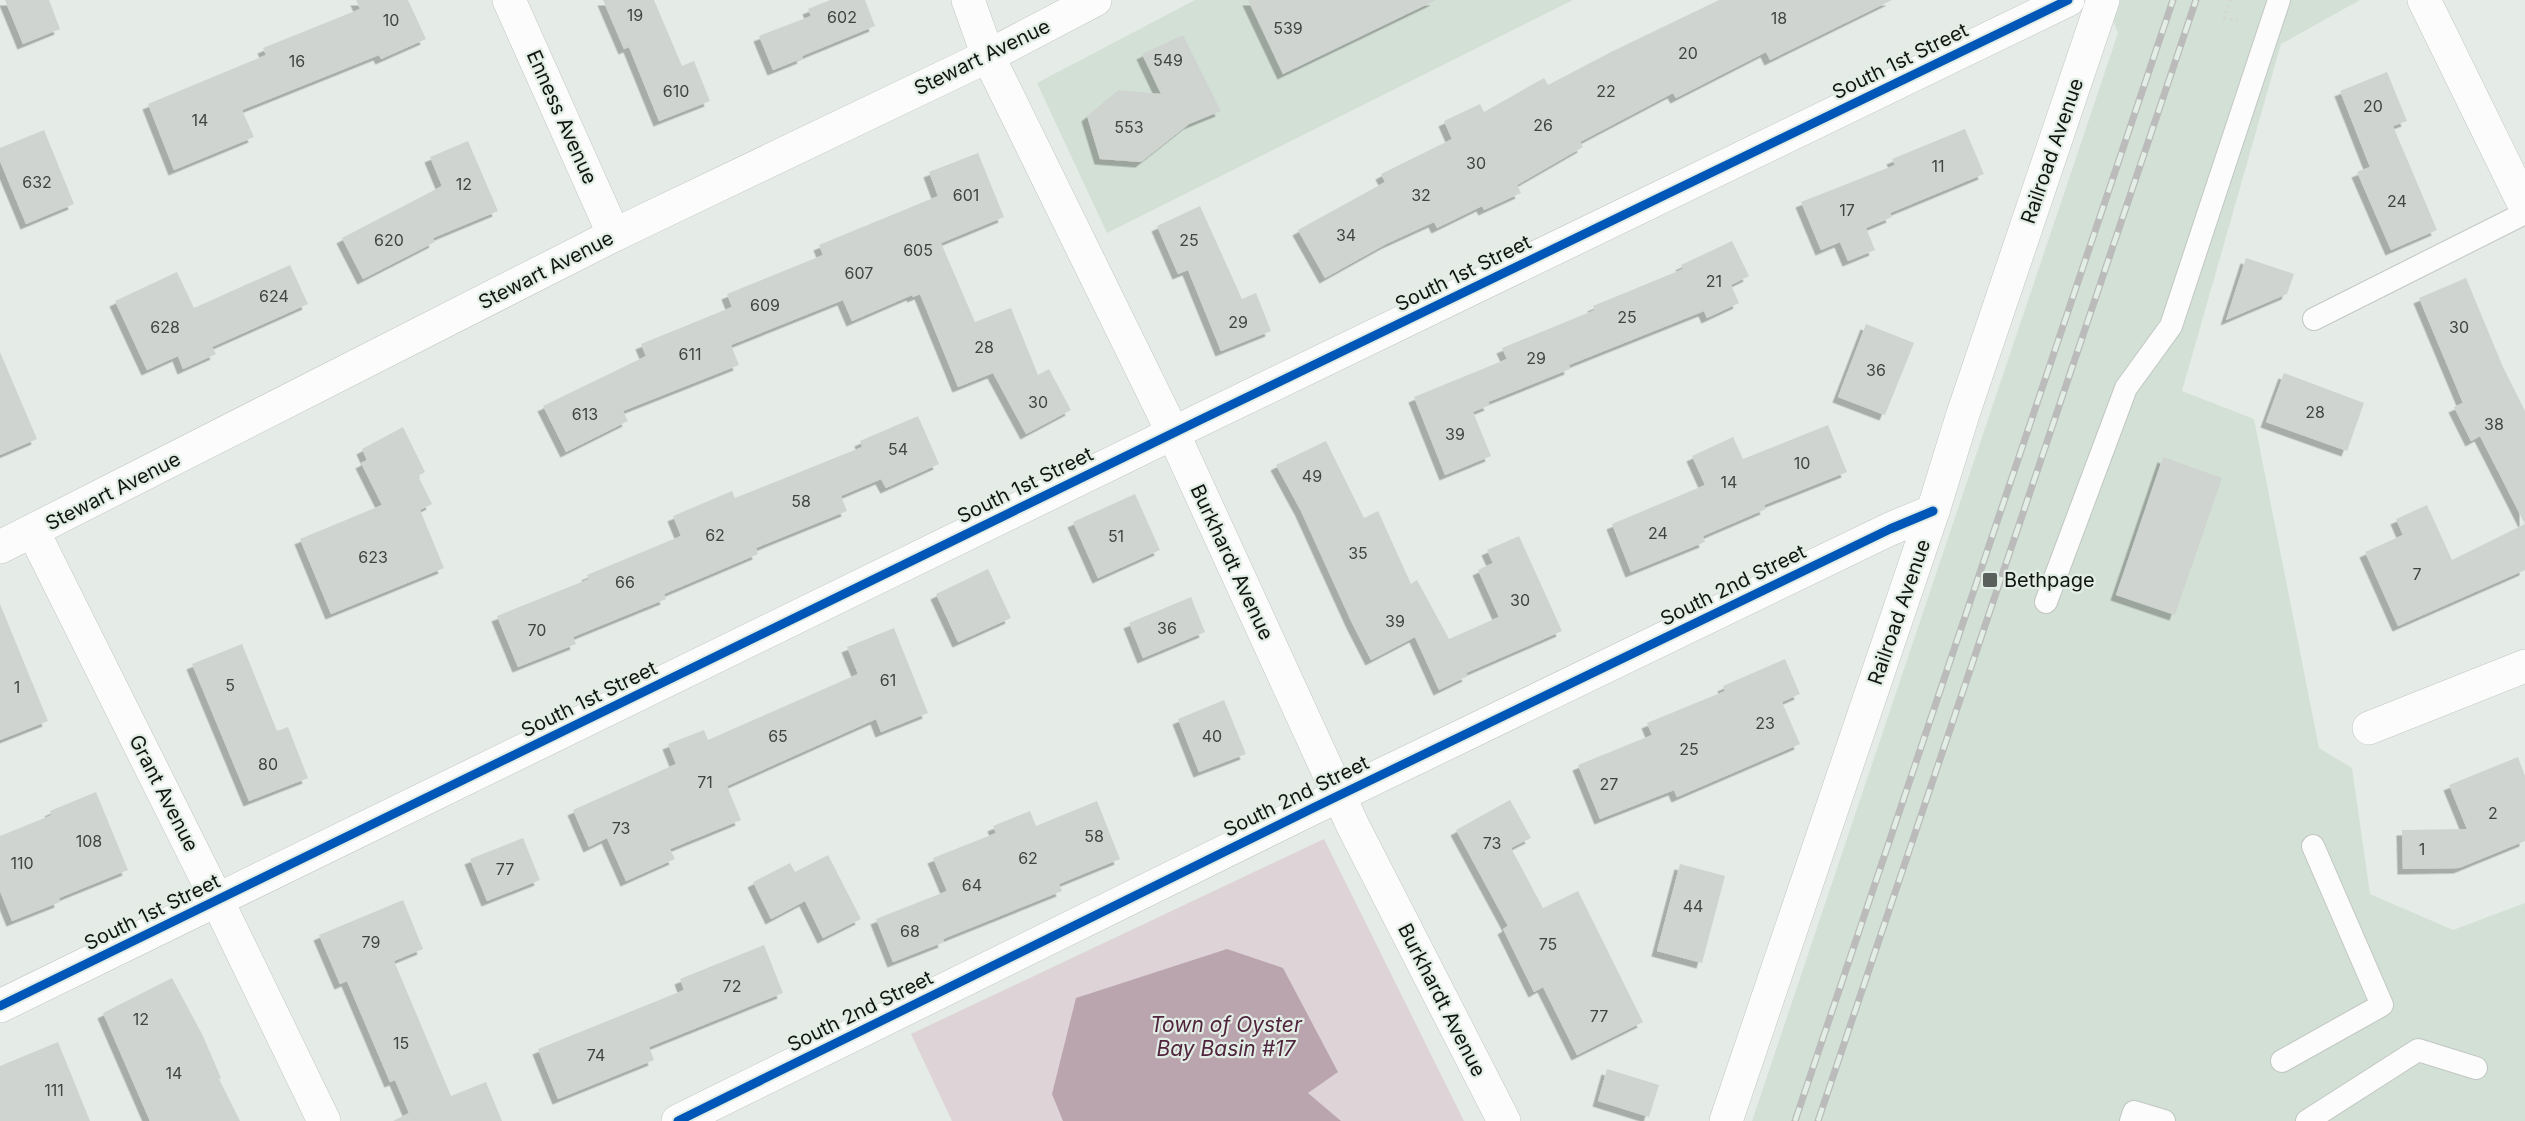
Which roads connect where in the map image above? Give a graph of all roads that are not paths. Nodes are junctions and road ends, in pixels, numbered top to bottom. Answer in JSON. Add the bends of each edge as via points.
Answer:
{"nodes":[{"id":1,"x":509,"y":0,"type":"edge"},
{"id":2,"x":968,"y":0,"type":"edge"},
{"id":3,"x":1095,"y":0,"type":"edge"},
{"id":4,"x":2068,"y":0,"type":"edge"},
{"id":5,"x":2103,"y":0,"type":"edge"},
{"id":6,"x":2279,"y":0,"type":"edge"},
{"id":7,"x":2424,"y":0,"type":"edge"},
{"id":8,"x":988,"y":56,"type":"junction"},
{"id":9,"x":2525,"y":206,"type":"edge"},
{"id":10,"x":2525,"y":213,"type":"edge"},
{"id":11,"x":614,"y":235,"type":"junction"},
{"id":12,"x":2314,"y":319,"type":"dead end"},
{"id":13,"x":1173,"y":433,"type":"junction"},
{"id":14,"x":1933,"y":511,"type":"junction"},
{"id":15,"x":33,"y":531,"type":"junction"},
{"id":16,"x":0,"y":548,"type":"edge"},
{"id":17,"x":2046,"y":602,"type":"dead end"},
{"id":18,"x":2525,"y":666,"type":"edge"},
{"id":19,"x":2369,"y":728,"type":"dead end"},
{"id":20,"x":1338,"y":795,"type":"junction"},
{"id":21,"x":2313,"y":846,"type":"dead end"},
{"id":22,"x":218,"y":900,"type":"junction"},
{"id":23,"x":0,"y":1006,"type":"edge"},
{"id":24,"x":2282,"y":1061,"type":"dead end"},
{"id":25,"x":2476,"y":1068,"type":"dead end"},
{"id":26,"x":324,"y":1121,"type":"edge"},
{"id":27,"x":678,"y":1121,"type":"edge"},
{"id":28,"x":1504,"y":1121,"type":"edge"},
{"id":29,"x":1726,"y":1121,"type":"edge"},
{"id":30,"x":2131,"y":1121,"type":"edge"},
{"id":31,"x":2164,"y":1121,"type":"edge"},
{"id":32,"x":2307,"y":1121,"type":"edge"}],
"edges":[{"from":1,"to":11,"type":"street","name":"Enness Avenue"},
{"from":2,"to":8,"type":"street","name":"Burkhardt Avenue"},
{"from":3,"to":8,"type":"street","name":"Stewart Avenue"},
{"from":4,"to":13,"type":"street","name":"South 1st Street"},
{"from":5,"to":14,"type":"street","name":"Railroad Avenue"},
{"from":6,"to":17,"type":"lane","via":[[2171,326],[2126,388]]},
{"from":7,"to":9,"type":"street"},
{"from":8,"to":11,"type":"street","name":"Stewart Avenue"},
{"from":8,"to":13,"type":"street","name":"Burkhardt Avenue"},
{"from":10,"to":12,"type":"lane"},
{"from":11,"to":15,"type":"street","name":"Stewart Avenue"},
{"from":13,"to":20,"type":"street","name":"Burkhardt Avenue"},
{"from":13,"to":22,"type":"street","name":"South 1st Street"},
{"from":14,"to":20,"type":"street","name":"South 2nd Street"},
{"from":14,"to":29,"type":"street","name":"Railroad Avenue"},
{"from":15,"to":16,"type":"street","name":"Stewart Avenue"},
{"from":15,"to":22,"type":"street","name":"Grant Avenue"},
{"from":18,"to":19,"type":"street"},
{"from":20,"to":27,"type":"street","name":"South 2nd Street"},
{"from":20,"to":28,"type":"street","name":"Burkhardt Avenue"},
{"from":21,"to":24,"type":"lane","via":[[2382,1005]]},
{"from":22,"to":23,"type":"street","name":"South 1st Street"},
{"from":22,"to":26,"type":"street","name":"Grant Avenue"},
{"from":25,"to":32,"type":"lane","via":[[2418,1050]]},
{"from":30,"to":31,"type":"lane","via":[[2134,1112]]}]}
